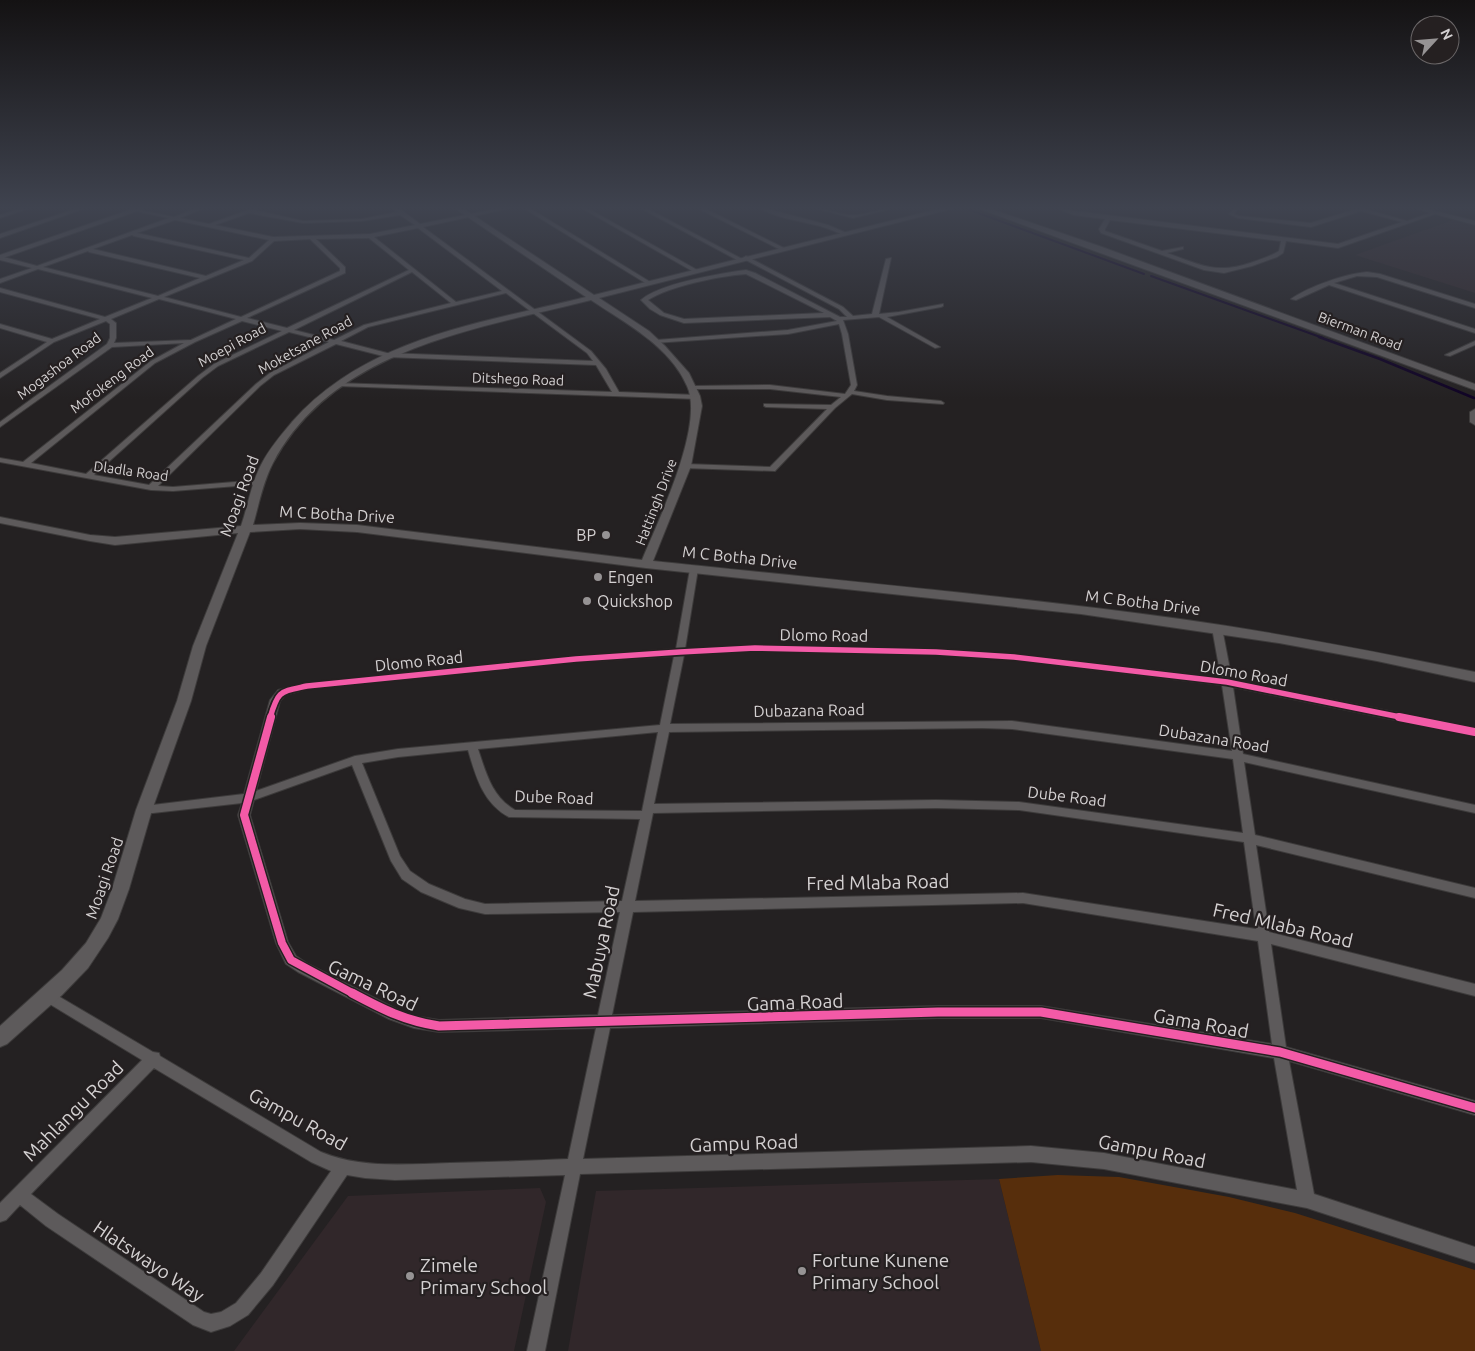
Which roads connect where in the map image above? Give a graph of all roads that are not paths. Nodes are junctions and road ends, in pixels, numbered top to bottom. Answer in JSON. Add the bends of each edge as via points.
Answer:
{"nodes":[{"id":1,"x":26,"y":272,"type":"edge"},
{"id":2,"x":59,"y":272,"type":"edge"},
{"id":3,"x":181,"y":272,"type":"edge"},
{"id":4,"x":221,"y":272,"type":"edge"},
{"id":5,"x":342,"y":272,"type":"edge"},
{"id":6,"x":408,"y":272,"type":"edge"},
{"id":7,"x":415,"y":272,"type":"edge"},
{"id":8,"x":482,"y":272,"type":"edge"},
{"id":9,"x":554,"y":272,"type":"edge"},
{"id":10,"x":631,"y":272,"type":"edge"},
{"id":11,"x":692,"y":272,"type":"edge"},
{"id":12,"x":746,"y":272,"type":"edge"},
{"id":13,"x":746,"y":272,"type":"edge"},
{"id":14,"x":770,"y":272,"type":"edge"},
{"id":15,"x":886,"y":272,"type":"edge"},
{"id":16,"x":1163,"y":272,"type":"edge"},
{"id":17,"x":206,"y":278,"type":"junction"},
{"id":18,"x":0,"y":281,"type":"edge"},
{"id":19,"x":649,"y":283,"type":"junction"},
{"id":20,"x":1331,"y":284,"type":"junction"},
{"id":21,"x":0,"y":290,"type":"edge"},
{"id":22,"x":508,"y":291,"type":"junction"},
{"id":23,"x":592,"y":297,"type":"junction"},
{"id":24,"x":157,"y":298,"type":"junction"},
{"id":25,"x":1294,"y":299,"type":"dead end"},
{"id":26,"x":455,"y":304,"type":"junction"},
{"id":27,"x":941,"y":305,"type":"dead end"},
{"id":28,"x":1475,"y":306,"type":"edge"},
{"id":29,"x":536,"y":311,"type":"junction"},
{"id":30,"x":830,"y":315,"type":"junction"},
{"id":31,"x":878,"y":316,"type":"junction"},
{"id":32,"x":852,"y":318,"type":"junction"},
{"id":33,"x":106,"y":319,"type":"junction"},
{"id":34,"x":242,"y":319,"type":"junction"},
{"id":35,"x":839,"y":321,"type":"junction"},
{"id":36,"x":0,"y":326,"type":"edge"},
{"id":37,"x":286,"y":330,"type":"junction"},
{"id":38,"x":1475,"y":331,"type":"edge"},
{"id":39,"x":52,"y":341,"type":"junction"},
{"id":40,"x":193,"y":341,"type":"junction"},
{"id":41,"x":333,"y":342,"type":"junction"},
{"id":42,"x":656,"y":342,"type":"junction"},
{"id":43,"x":1475,"y":343,"type":"edge"},
{"id":44,"x":110,"y":346,"type":"junction"},
{"id":45,"x":937,"y":347,"type":"dead end"},
{"id":46,"x":387,"y":355,"type":"junction"},
{"id":47,"x":1448,"y":355,"type":"dead end"},
{"id":48,"x":598,"y":363,"type":"junction"},
{"id":49,"x":0,"y":376,"type":"edge"},
{"id":50,"x":338,"y":384,"type":"junction"},
{"id":51,"x":1475,"y":386,"type":"edge"},
{"id":52,"x":695,"y":392,"type":"junction"},
{"id":53,"x":848,"y":394,"type":"junction"},
{"id":54,"x":617,"y":395,"type":"junction"},
{"id":55,"x":941,"y":403,"type":"dead end"},
{"id":56,"x":766,"y":405,"type":"dead end"},
{"id":57,"x":833,"y":407,"type":"junction"},
{"id":58,"x":1475,"y":412,"type":"edge"},
{"id":59,"x":1475,"y":422,"type":"edge"},
{"id":60,"x":0,"y":426,"type":"edge"},
{"id":61,"x":0,"y":460,"type":"edge"},
{"id":62,"x":24,"y":465,"type":"junction"},
{"id":63,"x":686,"y":466,"type":"junction"},
{"id":64,"x":87,"y":477,"type":"junction"},
{"id":65,"x":259,"y":482,"type":"junction"},
{"id":66,"x":151,"y":488,"type":"junction"},
{"id":67,"x":0,"y":520,"type":"edge"},
{"id":68,"x":245,"y":529,"type":"junction"},
{"id":69,"x":646,"y":564,"type":"junction"},
{"id":70,"x":694,"y":569,"type":"junction"},
{"id":71,"x":1217,"y":628,"type":"junction"},
{"id":72,"x":680,"y":652,"type":"junction"},
{"id":73,"x":1475,"y":677,"type":"edge"},
{"id":74,"x":1227,"y":682,"type":"junction"},
{"id":75,"x":663,"y":728,"type":"junction"},
{"id":76,"x":1475,"y":732,"type":"edge"},
{"id":77,"x":472,"y":746,"type":"junction"},
{"id":78,"x":1236,"y":756,"type":"junction"},
{"id":79,"x":356,"y":760,"type":"junction"},
{"id":80,"x":248,"y":798,"type":"junction"},
{"id":81,"x":1475,"y":809,"type":"edge"},
{"id":82,"x":144,"y":810,"type":"junction"},
{"id":83,"x":647,"y":812,"type":"junction"},
{"id":84,"x":1248,"y":838,"type":"junction"},
{"id":85,"x":1475,"y":893,"type":"edge"},
{"id":86,"x":628,"y":906,"type":"junction"},
{"id":87,"x":1263,"y":936,"type":"junction"},
{"id":88,"x":1475,"y":990,"type":"edge"},
{"id":89,"x":48,"y":996,"type":"junction"},
{"id":90,"x":604,"y":1020,"type":"junction"},
{"id":91,"x":0,"y":1038,"type":"edge"},
{"id":92,"x":1280,"y":1052,"type":"junction"},
{"id":93,"x":154,"y":1058,"type":"junction"},
{"id":94,"x":1475,"y":1108,"type":"edge"},
{"id":95,"x":343,"y":1167,"type":"junction"},
{"id":96,"x":573,"y":1168,"type":"junction"},
{"id":97,"x":19,"y":1195,"type":"junction"},
{"id":98,"x":1306,"y":1200,"type":"junction"},
{"id":99,"x":0,"y":1214,"type":"edge"},
{"id":100,"x":1475,"y":1255,"type":"edge"},
{"id":101,"x":536,"y":1351,"type":"edge"}],
"edges":[{"from":1,"to":18,"type":"street"},
{"from":2,"to":24,"type":"street"},
{"from":3,"to":17,"type":"street"},
{"from":4,"to":17,"type":"street"},
{"from":5,"to":34,"type":"street","name":"Mofokeng Road"},
{"from":6,"to":37,"type":"street","name":"Moepi Road"},
{"from":7,"to":26,"type":"street"},
{"from":8,"to":22,"type":"street"},
{"from":9,"to":23,"type":"street"},
{"from":10,"to":19,"type":"street"},
{"from":11,"to":19,"type":"street","name":"Moagi Road"},
{"from":12,"to":30,"type":"street"},
{"from":13,"to":30,"type":"street","via":[[692,283],[644,300],[657,311],[684,322]]},
{"from":14,"to":32,"type":"street","via":[[841,308]]},
{"from":15,"to":31,"type":"street"},
{"from":16,"to":51,"type":"street","name":"Bierman Road"},
{"from":17,"to":24,"type":"street"},
{"from":19,"to":23,"type":"street","name":"Moagi Road"},
{"from":20,"to":25,"type":"street"},
{"from":20,"to":28,"type":"street","via":[[1354,275],[1372,274]]},
{"from":20,"to":38,"type":"street"},
{"from":21,"to":33,"type":"street"},
{"from":22,"to":26,"type":"street","name":"Moketsane Road"},
{"from":22,"to":29,"type":"street"},
{"from":23,"to":29,"type":"street","name":"Moagi Road"},
{"from":23,"to":42,"type":"street"},
{"from":24,"to":33,"type":"street"},
{"from":24,"to":34,"type":"street"},
{"from":26,"to":41,"type":"street","name":"Moketsane Road","via":[[373,324]]},
{"from":27,"to":31,"type":"street"},
{"from":29,"to":46,"type":"street","name":"Moagi Road","via":[[427,340]]},
{"from":29,"to":48,"type":"street","via":[[589,352]]},
{"from":30,"to":35,"type":"street"},
{"from":31,"to":32,"type":"street"},
{"from":31,"to":45,"type":"street"},
{"from":32,"to":35,"type":"street"},
{"from":33,"to":39,"type":"street"},
{"from":33,"to":44,"type":"street","name":"Mogashoa Road","via":[[114,326]]},
{"from":34,"to":37,"type":"street"},
{"from":34,"to":40,"type":"street","name":"Mofokeng Road"},
{"from":35,"to":42,"type":"street","via":[[788,332]]},
{"from":35,"to":53,"type":"street","via":[[854,376],[854,386]]},
{"from":36,"to":39,"type":"street"},
{"from":37,"to":41,"type":"street"},
{"from":37,"to":64,"type":"street","name":"Moepi Road","via":[[206,372]]},
{"from":39,"to":49,"type":"street"},
{"from":40,"to":44,"type":"street"},
{"from":40,"to":62,"type":"street","name":"Mofokeng Road","via":[[150,363]]},
{"from":41,"to":46,"type":"street"},
{"from":41,"to":66,"type":"street","name":"Moketsane Road","via":[[264,380]]},
{"from":42,"to":52,"type":"street"},
{"from":43,"to":47,"type":"street"},
{"from":44,"to":60,"type":"street","name":"Mogashoa Road"},
{"from":46,"to":48,"type":"street"},
{"from":46,"to":50,"type":"street","name":"Moagi Road"},
{"from":48,"to":54,"type":"street"},
{"from":50,"to":54,"type":"street","name":"Ditshego Road"},
{"from":50,"to":65,"type":"street","name":"Moagi Road","via":[[320,398],[288,433]]},
{"from":52,"to":53,"type":"street","name":"Ditshego Road","via":[[743,386]]},
{"from":52,"to":54,"type":"street","name":"Ditshego Road"},
{"from":52,"to":63,"type":"street","name":"Hattingh Drive","via":[[696,415]]},
{"from":53,"to":55,"type":"street","name":"Ditshego Road"},
{"from":53,"to":57,"type":"street"},
{"from":56,"to":57,"type":"street"},
{"from":57,"to":63,"type":"street","via":[[772,469]]},
{"from":58,"to":59,"type":"street"},
{"from":61,"to":62,"type":"street","name":"Dladla Road"},
{"from":62,"to":64,"type":"street","name":"Dladla Road"},
{"from":63,"to":69,"type":"street","name":"Hattingh Drive"},
{"from":64,"to":66,"type":"street","name":"Dladla Road"},
{"from":65,"to":66,"type":"street","name":"Dladla Road"},
{"from":65,"to":68,"type":"street","name":"Moagi Road"},
{"from":67,"to":68,"type":"street","name":"M C Botha Drive","via":[[115,541]]},
{"from":68,"to":69,"type":"street","name":"M C Botha Drive","via":[[299,526],[358,530]]},
{"from":68,"to":82,"type":"street","name":"Moagi Road","via":[[194,663]]},
{"from":69,"to":70,"type":"street","name":"M C Botha Drive"},
{"from":70,"to":71,"type":"street","name":"M C Botha Drive"},
{"from":70,"to":72,"type":"street","name":"Mabuya Road"},
{"from":71,"to":73,"type":"street","name":"M C Botha Drive","via":[[1362,652]]},
{"from":71,"to":74,"type":"street"},
{"from":72,"to":74,"type":"street","name":"Dlomo Road","via":[[784,648],[978,654]]},
{"from":72,"to":75,"type":"street","name":"Mabuya Road"},
{"from":72,"to":80,"type":"street","name":"Dlomo Road","via":[[462,670],[287,690],[275,700]]},
{"from":74,"to":76,"type":"street","name":"Dlomo Road"},
{"from":74,"to":78,"type":"street"},
{"from":75,"to":77,"type":"street","name":"Dubazana Road"},
{"from":75,"to":78,"type":"street","name":"Dubazana Road","via":[[997,724]]},
{"from":75,"to":83,"type":"street","name":"Mabuya Road"},
{"from":77,"to":79,"type":"street","name":"Dubazana Road"},
{"from":77,"to":83,"type":"street","name":"Dube Road","via":[[494,801],[513,814]]},
{"from":78,"to":81,"type":"street","name":"Dubazana Road"},
{"from":78,"to":84,"type":"street"},
{"from":79,"to":80,"type":"street","name":"Dubazana Road"},
{"from":79,"to":86,"type":"street","name":"Fred Mlaba Road","via":[[400,868],[425,888],[463,904],[485,909]]},
{"from":80,"to":82,"type":"street","name":"Dubazana Road"},
{"from":80,"to":90,"type":"street","name":"Gama Road","via":[[245,822],[282,943],[286,953],[298,965],[394,1015],[427,1025]]},
{"from":82,"to":89,"type":"street","name":"Moagi Road","via":[[102,933]]},
{"from":83,"to":84,"type":"street","name":"Dube Road","via":[[1002,805]]},
{"from":83,"to":86,"type":"street","name":"Mabuya Road"},
{"from":84,"to":85,"type":"street","name":"Dube Road"},
{"from":84,"to":87,"type":"street"},
{"from":86,"to":87,"type":"street","name":"Fred Mlaba Road","via":[[1023,898]]},
{"from":86,"to":90,"type":"street","name":"Mabuya Road"},
{"from":87,"to":88,"type":"street","name":"Fred Mlaba Road"},
{"from":87,"to":92,"type":"street"},
{"from":89,"to":91,"type":"street","name":"Moagi Road"},
{"from":89,"to":93,"type":"street","name":"Gampu Road"},
{"from":90,"to":92,"type":"street","name":"Gama Road","via":[[1028,1011]]},
{"from":90,"to":96,"type":"street","name":"Mabuya Road"},
{"from":92,"to":94,"type":"street","name":"Gama Road"},
{"from":92,"to":98,"type":"street"},
{"from":93,"to":95,"type":"street","name":"Gampu Road","via":[[316,1157]]},
{"from":93,"to":97,"type":"street","name":"Mahlangu Road"},
{"from":95,"to":96,"type":"street","name":"Gampu Road","via":[[395,1172]]},
{"from":95,"to":97,"type":"street","name":"Hlatswayo Way","via":[[267,1279],[242,1309],[230,1318],[211,1323],[199,1319]]},
{"from":96,"to":98,"type":"street","name":"Gampu Road","via":[[1032,1154],[1104,1161]]},
{"from":96,"to":101,"type":"street","name":"Mabuya Road"},
{"from":97,"to":99,"type":"street","name":"Mahlangu Road"},
{"from":98,"to":100,"type":"street","name":"Gampu Road"}]}
